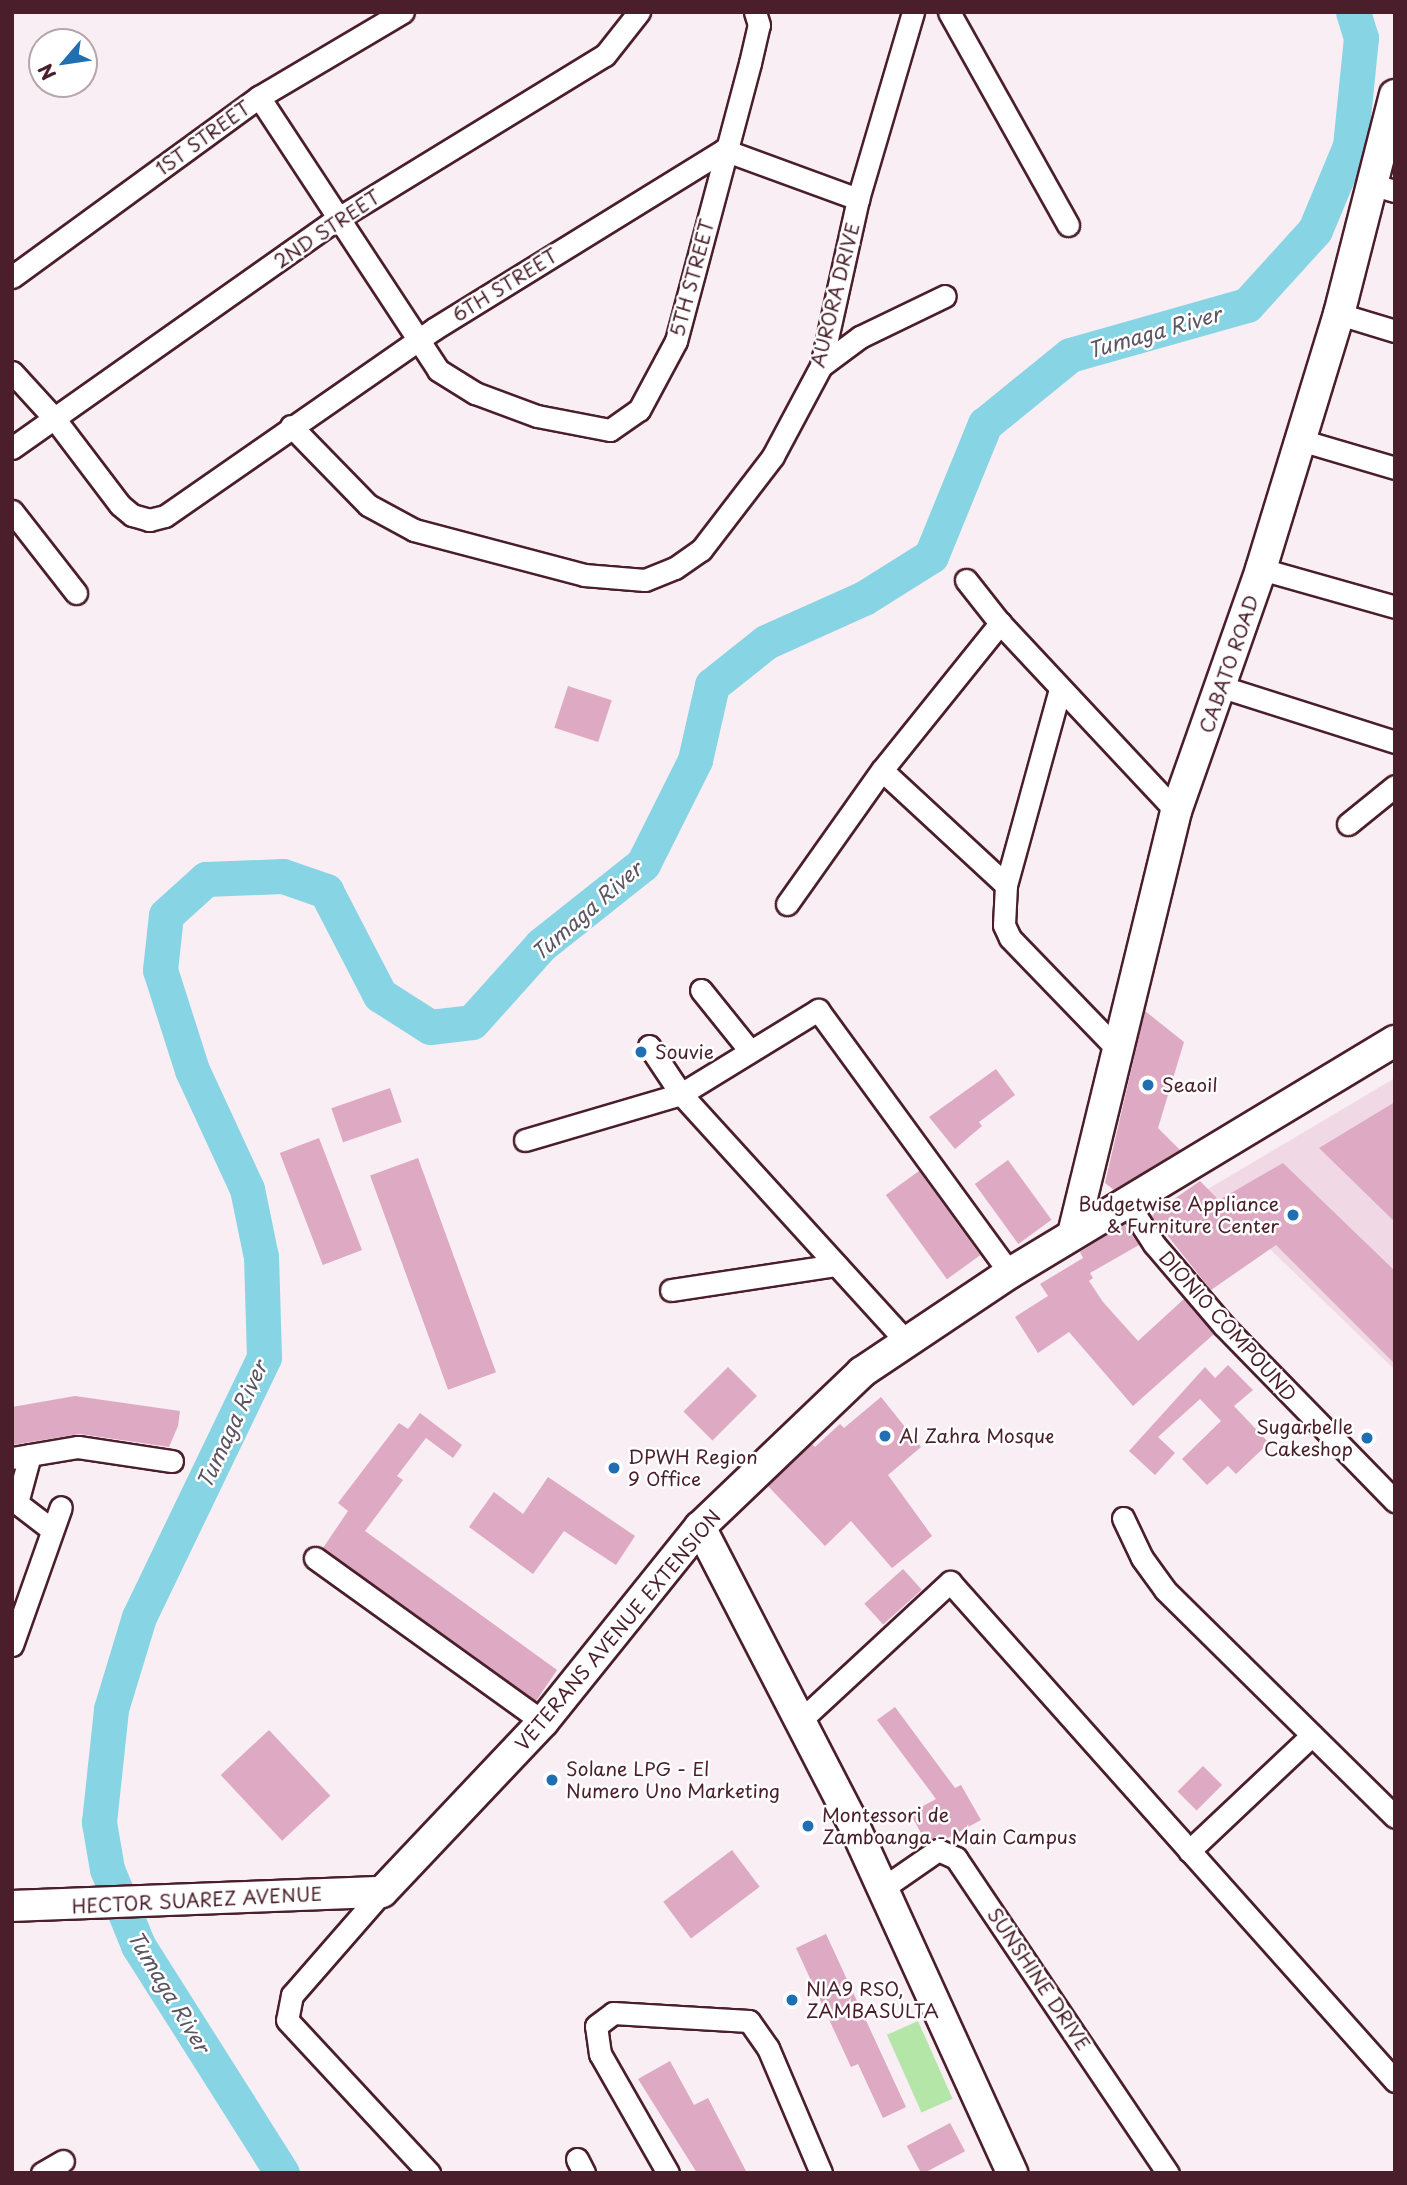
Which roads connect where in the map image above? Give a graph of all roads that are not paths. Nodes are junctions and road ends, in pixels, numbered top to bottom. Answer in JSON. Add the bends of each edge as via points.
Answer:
{"nodes":[{"id":1,"x":403,"y":12,"type":"edge"},
{"id":2,"x":639,"y":12,"type":"edge"},
{"id":3,"x":755,"y":12,"type":"edge"},
{"id":4,"x":913,"y":12,"type":"edge"},
{"id":5,"x":949,"y":12,"type":"edge"},
{"id":6,"x":1395,"y":96,"type":"edge"},
{"id":7,"x":259,"y":97,"type":"junction"},
{"id":8,"x":724,"y":150,"type":"junction"},
{"id":9,"x":1384,"y":188,"type":"edge"},
{"id":10,"x":858,"y":199,"type":"junction"},
{"id":11,"x":337,"y":219,"type":"junction"},
{"id":12,"x":1068,"y":225,"type":"dead end"},
{"id":13,"x":12,"y":277,"type":"edge"},
{"id":14,"x":945,"y":296,"type":"dead end"},
{"id":15,"x":1339,"y":314,"type":"junction"},
{"id":16,"x":1395,"y":331,"type":"edge"},
{"id":17,"x":415,"y":341,"type":"junction"},
{"id":18,"x":821,"y":366,"type":"junction"},
{"id":19,"x":12,"y":372,"type":"edge"},
{"id":20,"x":54,"y":418,"type":"junction"},
{"id":21,"x":291,"y":426,"type":"junction"},
{"id":22,"x":1300,"y":440,"type":"junction"},
{"id":23,"x":12,"y":448,"type":"edge"},
{"id":24,"x":1395,"y":468,"type":"edge"},
{"id":25,"x":12,"y":511,"type":"edge"},
{"id":26,"x":1261,"y":569,"type":"junction"},
{"id":27,"x":966,"y":580,"type":"dead end"},
{"id":28,"x":76,"y":593,"type":"dead end"},
{"id":29,"x":1395,"y":607,"type":"edge"},
{"id":30,"x":1000,"y":623,"type":"junction"},
{"id":31,"x":1222,"y":687,"type":"junction"},
{"id":32,"x":1060,"y":689,"type":"junction"},
{"id":33,"x":1395,"y":742,"type":"edge"},
{"id":34,"x":882,"y":770,"type":"junction"},
{"id":35,"x":1395,"y":786,"type":"edge"},
{"id":36,"x":1176,"y":811,"type":"junction"},
{"id":37,"x":1348,"y":824,"type":"dead end"},
{"id":38,"x":1006,"y":885,"type":"junction"},
{"id":39,"x":786,"y":904,"type":"dead end"},
{"id":40,"x":701,"y":990,"type":"dead end"},
{"id":41,"x":1395,"y":1041,"type":"edge"},
{"id":42,"x":649,"y":1046,"type":"dead end"},
{"id":43,"x":1118,"y":1050,"type":"junction"},
{"id":44,"x":750,"y":1051,"type":"junction"},
{"id":45,"x":681,"y":1094,"type":"junction"},
{"id":46,"x":525,"y":1140,"type":"dead end"},
{"id":47,"x":1128,"y":1204,"type":"junction"},
{"id":48,"x":1073,"y":1234,"type":"junction"},
{"id":49,"x":836,"y":1265,"type":"junction"},
{"id":50,"x":1010,"y":1273,"type":"junction"},
{"id":51,"x":671,"y":1290,"type":"dead end"},
{"id":52,"x":906,"y":1341,"type":"junction"},
{"id":53,"x":21,"y":1457,"type":"edge"},
{"id":54,"x":172,"y":1461,"type":"dead end"},
{"id":55,"x":1395,"y":1501,"type":"edge"},
{"id":56,"x":61,"y":1507,"type":"dead end"},
{"id":57,"x":1123,"y":1518,"type":"dead end"},
{"id":58,"x":701,"y":1527,"type":"junction"},
{"id":59,"x":51,"y":1529,"type":"junction"},
{"id":60,"x":315,"y":1558,"type":"dead end"},
{"id":61,"x":19,"y":1593,"type":"edge"},
{"id":62,"x":12,"y":1645,"type":"edge"},
{"id":63,"x":802,"y":1719,"type":"junction"},
{"id":64,"x":543,"y":1722,"type":"junction"},
{"id":65,"x":1312,"y":1735,"type":"junction"},
{"id":66,"x":1395,"y":1817,"type":"edge"},
{"id":67,"x":1189,"y":1851,"type":"junction"},
{"id":68,"x":883,"y":1888,"type":"junction"},
{"id":69,"x":382,"y":1892,"type":"junction"},
{"id":70,"x":12,"y":1906,"type":"edge"},
{"id":71,"x":1395,"y":2081,"type":"edge"},
{"id":72,"x":64,"y":2161,"type":"dead end"},
{"id":73,"x":42,"y":2173,"type":"edge"},
{"id":74,"x":429,"y":2173,"type":"edge"},
{"id":75,"x":668,"y":2173,"type":"edge"},
{"id":76,"x":821,"y":2173,"type":"edge"},
{"id":77,"x":1012,"y":2173,"type":"edge"},
{"id":78,"x":1168,"y":2173,"type":"edge"}],
"edges":[{"from":1,"to":7,"type":"street","name":"1ST STREET"},
{"from":2,"to":11,"type":"street","name":"2ND STREET","via":[[605,55]]},
{"from":3,"to":8,"type":"street","name":"5TH STREET","via":[[759,25]]},
{"from":4,"to":10,"type":"street","name":"AURORA DRIVE"},
{"from":5,"to":12,"type":"street"},
{"from":6,"to":9,"type":"main road","name":"CABATO ROAD"},
{"from":7,"to":11,"type":"street","name":"5TH STREET"},
{"from":7,"to":13,"type":"street","name":"1ST STREET"},
{"from":8,"to":10,"type":"street"},
{"from":8,"to":17,"type":"street","name":"6TH STREET"},
{"from":8,"to":17,"type":"street","name":"5TH STREET","via":[[676,341],[639,410],[627,422],[610,430],[586,428],[475,393],[438,370]]},
{"from":9,"to":15,"type":"main road","name":"CABATO ROAD"},
{"from":10,"to":18,"type":"street","name":"AURORA DRIVE"},
{"from":11,"to":17,"type":"street","name":"5TH STREET"},
{"from":11,"to":20,"type":"street","name":"2ND STREET"},
{"from":14,"to":18,"type":"street","via":[[860,337]]},
{"from":15,"to":16,"type":"street"},
{"from":15,"to":22,"type":"main road","name":"CABATO ROAD"},
{"from":17,"to":21,"type":"street","name":"6TH STREET"},
{"from":18,"to":21,"type":"street","name":"AURORA DRIVE","via":[[773,456],[701,550],[645,580],[584,575],[414,530],[368,505]]},
{"from":19,"to":20,"type":"street","name":"6TH STREET"},
{"from":20,"to":21,"type":"street","name":"6TH STREET","via":[[120,505],[149,520],[165,516]]},
{"from":20,"to":23,"type":"street","name":"2ND STREET"},
{"from":22,"to":24,"type":"street"},
{"from":22,"to":26,"type":"main road","name":"CABATO ROAD"},
{"from":25,"to":28,"type":"street"},
{"from":26,"to":29,"type":"street"},
{"from":26,"to":31,"type":"main road","name":"CABATO ROAD"},
{"from":27,"to":30,"type":"street"},
{"from":30,"to":32,"type":"street"},
{"from":30,"to":34,"type":"street"},
{"from":31,"to":33,"type":"street"},
{"from":31,"to":36,"type":"main road","name":"CABATO ROAD"},
{"from":32,"to":36,"type":"street"},
{"from":32,"to":38,"type":"street"},
{"from":34,"to":38,"type":"street"},
{"from":34,"to":39,"type":"street"},
{"from":35,"to":37,"type":"street"},
{"from":36,"to":43,"type":"main road","name":"CABATO ROAD"},
{"from":38,"to":43,"type":"street","via":[[1002,914],[1010,938]]},
{"from":40,"to":44,"type":"street"},
{"from":41,"to":47,"type":"main road","name":"VETERANS AVENUE EXTENSION"},
{"from":42,"to":45,"type":"street"},
{"from":43,"to":48,"type":"main road","name":"CABATO ROAD"},
{"from":44,"to":45,"type":"street"},
{"from":44,"to":50,"type":"street","via":[[818,1010]]},
{"from":45,"to":46,"type":"street"},
{"from":45,"to":49,"type":"street"},
{"from":47,"to":48,"type":"main road","name":"VETERANS AVENUE EXTENSION"},
{"from":47,"to":55,"type":"street","name":"DIONIO COMPOUND","via":[[1154,1244],[1224,1326]]},
{"from":48,"to":50,"type":"main road","name":"VETERANS AVENUE EXTENSION"},
{"from":49,"to":51,"type":"street"},
{"from":49,"to":52,"type":"street"},
{"from":50,"to":52,"type":"main road","name":"VETERANS AVENUE EXTENSION"},
{"from":52,"to":58,"type":"main road","name":"VETERANS AVENUE EXTENSION","via":[[832,1397]]},
{"from":53,"to":54,"type":"street","via":[[78,1447]]},
{"from":53,"to":59,"type":"street","via":[[16,1503]]},
{"from":56,"to":59,"type":"street"},
{"from":57,"to":65,"type":"street","via":[[1142,1558],[1165,1590]]},
{"from":58,"to":63,"type":"main road"},
{"from":58,"to":64,"type":"main road","name":"VETERANS AVENUE EXTENSION"},
{"from":59,"to":61,"type":"street"},
{"from":60,"to":64,"type":"street"},
{"from":61,"to":62,"type":"street"},
{"from":63,"to":67,"type":"street","via":[[950,1582]]},
{"from":63,"to":68,"type":"main road"},
{"from":64,"to":69,"type":"main road","name":"VETERANS AVENUE EXTENSION"},
{"from":65,"to":66,"type":"street"},
{"from":65,"to":67,"type":"street"},
{"from":67,"to":71,"type":"street"},
{"from":68,"to":77,"type":"main road"},
{"from":68,"to":78,"type":"street","name":"SUNSHINE DRIVE","via":[[938,1850],[956,1858]]},
{"from":69,"to":70,"type":"main road","name":"HECTOR SUAREZ AVENUE"},
{"from":69,"to":74,"type":"street","via":[[292,1995],[287,2020]]},
{"from":72,"to":73,"type":"street"},
{"from":75,"to":76,"type":"street","via":[[600,2054],[596,2026],[613,2013],[749,2021],[768,2048]]}]}
